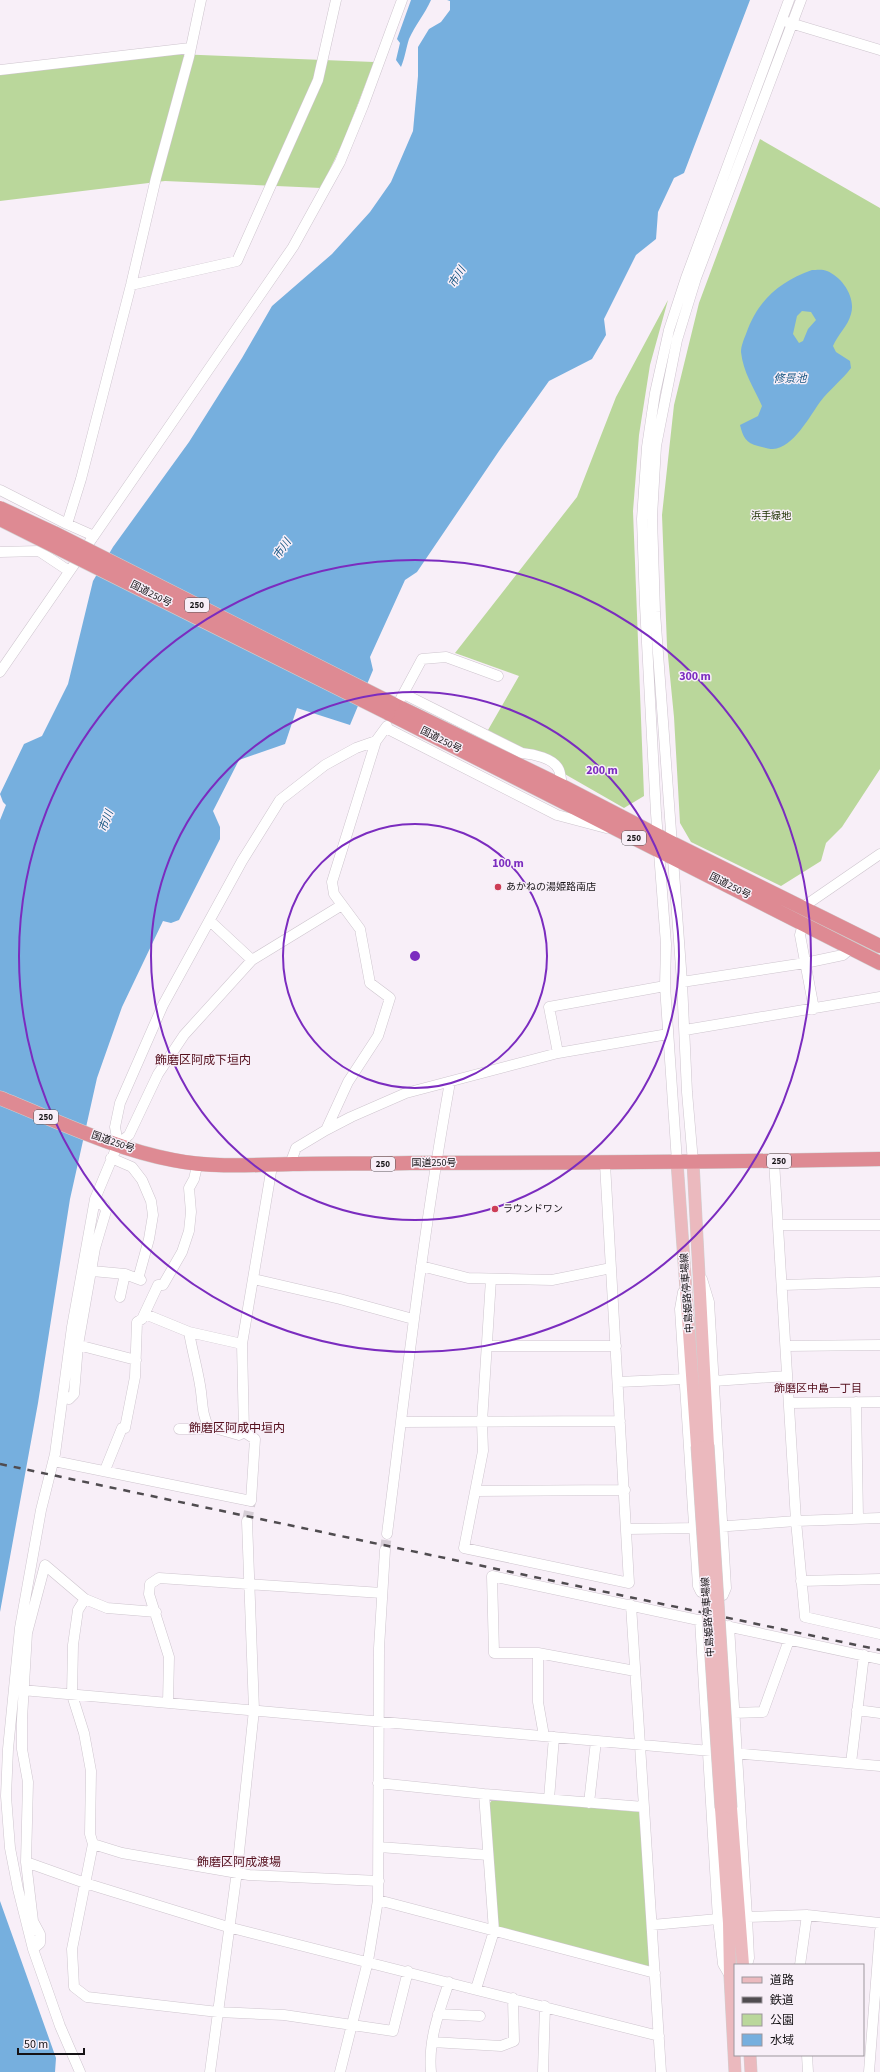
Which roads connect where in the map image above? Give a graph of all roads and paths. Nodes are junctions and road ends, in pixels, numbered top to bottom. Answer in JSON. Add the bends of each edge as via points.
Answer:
{"nodes":[{"id":1,"x":201,"y":0,"type":"edge"},
{"id":2,"x":336,"y":0,"type":"edge"},
{"id":3,"x":402,"y":0,"type":"edge"},
{"id":4,"x":789,"y":0,"type":"edge"},
{"id":5,"x":801,"y":0,"type":"edge"},
{"id":6,"x":781,"y":20,"type":"junction"},
{"id":7,"x":792,"y":24,"type":"junction"},
{"id":8,"x":190,"y":48,"type":"junction"},
{"id":9,"x":880,"y":50,"type":"edge"},
{"id":10,"x":0,"y":70,"type":"edge"},
{"id":11,"x":131,"y":285,"type":"junction"},
{"id":12,"x":0,"y":490,"type":"edge"},
{"id":13,"x":0,"y":508,"type":"edge"},
{"id":14,"x":0,"y":519,"type":"edge"},
{"id":15,"x":67,"y":524,"type":"junction"},
{"id":16,"x":648,"y":532,"type":"junction"},
{"id":17,"x":94,"y":536,"type":"junction"},
{"id":18,"x":0,"y":552,"type":"edge"},
{"id":19,"x":69,"y":571,"type":"junction"},
{"id":20,"x":0,"y":672,"type":"edge"},
{"id":21,"x":498,"y":676,"type":"dead end"},
{"id":22,"x":393,"y":710,"type":"junction"},
{"id":23,"x":376,"y":741,"type":"junction"},
{"id":24,"x":657,"y":836,"type":"junction"},
{"id":25,"x":658,"y":850,"type":"junction"},
{"id":26,"x":672,"y":850,"type":"junction"},
{"id":27,"x":880,"y":854,"type":"edge"},
{"id":28,"x":342,"y":905,"type":"junction"},
{"id":29,"x":803,"y":907,"type":"junction"},
{"id":30,"x":210,"y":921,"type":"junction"},
{"id":31,"x":803,"y":924,"type":"junction"},
{"id":32,"x":880,"y":946,"type":"edge"},
{"id":33,"x":851,"y":948,"type":"junction"},
{"id":34,"x":252,"y":960,"type":"junction"},
{"id":35,"x":805,"y":963,"type":"junction"},
{"id":36,"x":880,"y":963,"type":"edge"},
{"id":37,"x":682,"y":982,"type":"junction"},
{"id":38,"x":665,"y":986,"type":"junction"},
{"id":39,"x":880,"y":997,"type":"edge"},
{"id":40,"x":814,"y":1009,"type":"junction"},
{"id":41,"x":685,"y":1030,"type":"junction"},
{"id":42,"x":668,"y":1034,"type":"junction"},
{"id":43,"x":558,"y":1053,"type":"junction"},
{"id":44,"x":450,"y":1082,"type":"junction"},
{"id":45,"x":0,"y":1098,"type":"edge"},
{"id":46,"x":326,"y":1130,"type":"junction"},
{"id":47,"x":118,"y":1144,"type":"junction"},
{"id":48,"x":111,"y":1158,"type":"junction"},
{"id":49,"x":880,"y":1159,"type":"edge"},
{"id":50,"x":774,"y":1161,"type":"junction"},
{"id":51,"x":198,"y":1162,"type":"junction"},
{"id":52,"x":678,"y":1162,"type":"junction"},
{"id":53,"x":694,"y":1162,"type":"junction"},
{"id":54,"x":436,"y":1163,"type":"junction"},
{"id":55,"x":290,"y":1164,"type":"junction"},
{"id":56,"x":605,"y":1164,"type":"junction"},
{"id":57,"x":272,"y":1166,"type":"junction"},
{"id":58,"x":95,"y":1199,"type":"junction"},
{"id":59,"x":779,"y":1225,"type":"junction"},
{"id":60,"x":880,"y":1225,"type":"edge"},
{"id":61,"x":421,"y":1266,"type":"junction"},
{"id":62,"x":611,"y":1268,"type":"junction"},
{"id":63,"x":700,"y":1269,"type":"junction"},
{"id":64,"x":92,"y":1271,"type":"junction"},
{"id":65,"x":125,"y":1274,"type":"junction"},
{"id":66,"x":686,"y":1276,"type":"junction"},
{"id":67,"x":254,"y":1279,"type":"junction"},
{"id":68,"x":491,"y":1279,"type":"junction"},
{"id":69,"x":880,"y":1282,"type":"edge"},
{"id":70,"x":783,"y":1285,"type":"junction"},
{"id":71,"x":120,"y":1297,"type":"dead end"},
{"id":72,"x":145,"y":1314,"type":"junction"},
{"id":73,"x":413,"y":1318,"type":"junction"},
{"id":74,"x":189,"y":1332,"type":"junction"},
{"id":75,"x":242,"y":1344,"type":"junction"},
{"id":76,"x":78,"y":1345,"type":"junction"},
{"id":77,"x":880,"y":1345,"type":"edge"},
{"id":78,"x":488,"y":1346,"type":"junction"},
{"id":79,"x":616,"y":1346,"type":"junction"},
{"id":80,"x":786,"y":1346,"type":"junction"},
{"id":81,"x":136,"y":1360,"type":"junction"},
{"id":82,"x":787,"y":1376,"type":"junction"},
{"id":83,"x":685,"y":1379,"type":"junction"},
{"id":84,"x":714,"y":1381,"type":"junction"},
{"id":85,"x":618,"y":1382,"type":"junction"},
{"id":86,"x":63,"y":1397,"type":"junction"},
{"id":87,"x":856,"y":1402,"type":"junction"},
{"id":88,"x":880,"y":1402,"type":"edge"},
{"id":89,"x":789,"y":1403,"type":"junction"},
{"id":90,"x":620,"y":1421,"type":"junction"},
{"id":91,"x":401,"y":1422,"type":"junction"},
{"id":92,"x":482,"y":1422,"type":"junction"},
{"id":93,"x":209,"y":1428,"type":"junction"},
{"id":94,"x":179,"y":1429,"type":"dead end"},
{"id":95,"x":244,"y":1432,"type":"junction"},
{"id":96,"x":702,"y":1445,"type":"junction"},
{"id":97,"x":54,"y":1461,"type":"junction"},
{"id":98,"x":105,"y":1470,"type":"junction"},
{"id":99,"x":625,"y":1490,"type":"junction"},
{"id":100,"x":476,"y":1491,"type":"junction"},
{"id":101,"x":858,"y":1518,"type":"junction"},
{"id":102,"x":880,"y":1518,"type":"edge"},
{"id":103,"x":796,"y":1520,"type":"junction"},
{"id":104,"x":247,"y":1521,"type":"tunnel mouth"},
{"id":105,"x":721,"y":1526,"type":"junction"},
{"id":106,"x":693,"y":1528,"type":"junction"},
{"id":107,"x":627,"y":1529,"type":"junction"},
{"id":108,"x":387,"y":1534,"type":"tunnel mouth"},
{"id":109,"x":385,"y":1550,"type":"tunnel mouth"},
{"id":110,"x":880,"y":1580,"type":"edge"},
{"id":111,"x":801,"y":1581,"type":"junction"},
{"id":112,"x":250,"y":1584,"type":"junction"},
{"id":113,"x":382,"y":1593,"type":"junction"},
{"id":114,"x":85,"y":1599,"type":"junction"},
{"id":115,"x":631,"y":1605,"type":"junction"},
{"id":116,"x":156,"y":1612,"type":"junction"},
{"id":117,"x":700,"y":1620,"type":"junction"},
{"id":118,"x":729,"y":1626,"type":"junction"},
{"id":119,"x":23,"y":1630,"type":"junction"},
{"id":120,"x":880,"y":1634,"type":"edge"},
{"id":121,"x":789,"y":1640,"type":"junction"},
{"id":122,"x":538,"y":1653,"type":"junction"},
{"id":123,"x":864,"y":1655,"type":"junction"},
{"id":124,"x":880,"y":1658,"type":"edge"},
{"id":125,"x":635,"y":1671,"type":"junction"},
{"id":126,"x":22,"y":1690,"type":"junction"},
{"id":127,"x":72,"y":1695,"type":"junction"},
{"id":128,"x":168,"y":1703,"type":"junction"},
{"id":129,"x":254,"y":1710,"type":"junction"},
{"id":130,"x":857,"y":1710,"type":"junction"},
{"id":131,"x":734,"y":1713,"type":"junction"},
{"id":132,"x":880,"y":1713,"type":"edge"},
{"id":133,"x":379,"y":1720,"type":"junction"},
{"id":134,"x":549,"y":1736,"type":"junction"},
{"id":135,"x":596,"y":1741,"type":"junction"},
{"id":136,"x":640,"y":1745,"type":"junction"},
{"id":137,"x":707,"y":1750,"type":"junction"},
{"id":138,"x":738,"y":1752,"type":"junction"},
{"id":139,"x":851,"y":1763,"type":"junction"},
{"id":140,"x":880,"y":1766,"type":"edge"},
{"id":141,"x":378,"y":1782,"type":"junction"},
{"id":142,"x":484,"y":1794,"type":"junction"},
{"id":143,"x":549,"y":1799,"type":"junction"},
{"id":144,"x":590,"y":1803,"type":"junction"},
{"id":145,"x":644,"y":1807,"type":"junction"},
{"id":146,"x":726,"y":1808,"type":"junction"},
{"id":147,"x":93,"y":1844,"type":"junction"},
{"id":148,"x":379,"y":1847,"type":"junction"},
{"id":149,"x":488,"y":1855,"type":"junction"},
{"id":150,"x":26,"y":1862,"type":"junction"},
{"id":151,"x":237,"y":1871,"type":"junction"},
{"id":152,"x":379,"y":1881,"type":"junction"},
{"id":153,"x":85,"y":1883,"type":"junction"},
{"id":154,"x":378,"y":1900,"type":"junction"},
{"id":155,"x":807,"y":1914,"type":"junction"},
{"id":156,"x":747,"y":1917,"type":"junction"},
{"id":157,"x":718,"y":1919,"type":"junction"},
{"id":158,"x":880,"y":1922,"type":"edge"},
{"id":159,"x":652,"y":1925,"type":"junction"},
{"id":160,"x":228,"y":1927,"type":"junction"},
{"id":161,"x":494,"y":1931,"type":"junction"},
{"id":162,"x":880,"y":1932,"type":"edge"},
{"id":163,"x":34,"y":1949,"type":"junction"},
{"id":164,"x":368,"y":1961,"type":"junction"},
{"id":165,"x":743,"y":1964,"type":"edge"},
{"id":166,"x":747,"y":1964,"type":"edge"},
{"id":167,"x":800,"y":1964,"type":"edge"},
{"id":168,"x":408,"y":1971,"type":"junction"},
{"id":169,"x":654,"y":1973,"type":"junction"},
{"id":170,"x":730,"y":1976,"type":"junction"},
{"id":171,"x":449,"y":1982,"type":"junction"},
{"id":172,"x":476,"y":1989,"type":"junction"},
{"id":173,"x":513,"y":1998,"type":"junction"},
{"id":174,"x":545,"y":2006,"type":"junction"},
{"id":175,"x":218,"y":2012,"type":"junction"},
{"id":176,"x":438,"y":2014,"type":"junction"},
{"id":177,"x":480,"y":2016,"type":"dead end"},
{"id":178,"x":352,"y":2025,"type":"junction"},
{"id":179,"x":658,"y":2036,"type":"junction"},
{"id":180,"x":432,"y":2042,"type":"junction"},
{"id":181,"x":867,"y":2046,"type":"edge"},
{"id":182,"x":734,"y":2053,"type":"edge"},
{"id":183,"x":734,"y":2056,"type":"edge"},
{"id":184,"x":750,"y":2056,"type":"edge"},
{"id":185,"x":808,"y":2056,"type":"edge"},
{"id":186,"x":80,"y":2072,"type":"edge"},
{"id":187,"x":210,"y":2072,"type":"edge"},
{"id":188,"x":340,"y":2072,"type":"edge"},
{"id":189,"x":431,"y":2072,"type":"edge"},
{"id":190,"x":543,"y":2072,"type":"edge"},
{"id":191,"x":661,"y":2072,"type":"edge"},
{"id":192,"x":735,"y":2072,"type":"edge"},
{"id":193,"x":751,"y":2072,"type":"edge"},
{"id":194,"x":808,"y":2072,"type":"edge"},
{"id":195,"x":869,"y":2072,"type":"edge"}],
"edges":[{"from":1,"to":8,"type":"street"},
{"from":2,"to":11,"type":"street","via":[[318,80],[237,261]]},
{"from":3,"to":17,"type":"street","via":[[340,162],[293,246]]},
{"from":4,"to":6,"type":"street"},
{"from":5,"to":7,"type":"street"},
{"from":6,"to":7,"type":"street"},
{"from":6,"to":16,"type":"street","via":[[669,330],[655,393],[647,447]]},
{"from":7,"to":9,"type":"street"},
{"from":7,"to":16,"type":"street","via":[[696,278],[677,340],[656,446]]},
{"from":8,"to":10,"type":"street"},
{"from":8,"to":11,"type":"street"},
{"from":11,"to":15,"type":"street"},
{"from":12,"to":15,"type":"street"},
{"from":13,"to":22,"type":"highway","name":"国道250号","number":"250","bridge":true,"via":[[54,533]]},
{"from":14,"to":22,"type":"highway","name":"国道250号","number":"250","bridge":true},
{"from":15,"to":17,"type":"street"},
{"from":16,"to":24,"type":"street"},
{"from":16,"to":26,"type":"street"},
{"from":17,"to":19,"type":"street"},
{"from":18,"to":19,"type":"street","via":[[39,551]]},
{"from":19,"to":20,"type":"street"},
{"from":21,"to":22,"type":"street","via":[[446,657],[422,659]]},
{"from":22,"to":23,"type":"street"},
{"from":22,"to":24,"type":"highway","name":"国道250号","number":"250","via":[[562,786]]},
{"from":22,"to":25,"type":"highway","name":"国道250号","number":"250"},
{"from":23,"to":28,"type":"street","via":[[332,882],[334,894]]},
{"from":23,"to":30,"type":"street","via":[[356,748],[325,765],[280,800],[242,861]]},
{"from":24,"to":25,"type":"street"},
{"from":24,"to":26,"type":"highway","name":"国道250号","number":"250"},
{"from":25,"to":26,"type":"highway","name":"国道250号","number":"250"},
{"from":25,"to":38,"type":"street","via":[[666,944]]},
{"from":26,"to":29,"type":"highway","name":"国道250号","number":"250"},
{"from":26,"to":31,"type":"highway","name":"国道250号","number":"250"},
{"from":26,"to":37,"type":"street"},
{"from":27,"to":29,"type":"street"},
{"from":28,"to":34,"type":"street"},
{"from":28,"to":46,"type":"street","via":[[360,929],[370,983],[390,998],[378,1036],[348,1082]]},
{"from":29,"to":32,"type":"highway","name":"国道250号","number":"250"},
{"from":30,"to":34,"type":"street"},
{"from":30,"to":47,"type":"street","via":[[163,1005],[120,1103],[116,1127]]},
{"from":31,"to":33,"type":"highway","name":"国道250号","number":"250"},
{"from":31,"to":35,"type":"street","via":[[800,935]]},
{"from":33,"to":35,"type":"street","via":[[843,955]]},
{"from":33,"to":36,"type":"highway","name":"国道250号","number":"250"},
{"from":34,"to":47,"type":"street","via":[[184,1035],[158,1074],[129,1135]]},
{"from":35,"to":37,"type":"street"},
{"from":35,"to":40,"type":"street"},
{"from":37,"to":41,"type":"street"},
{"from":38,"to":42,"type":"street"},
{"from":38,"to":43,"type":"street","via":[[549,1007]]},
{"from":39,"to":40,"type":"street"},
{"from":40,"to":41,"type":"street"},
{"from":41,"to":53,"type":"street","via":[[687,1092]]},
{"from":42,"to":43,"type":"street"},
{"from":42,"to":52,"type":"street"},
{"from":43,"to":44,"type":"street"},
{"from":44,"to":46,"type":"street","via":[[406,1093],[351,1116]]},
{"from":44,"to":54,"type":"street"},
{"from":45,"to":47,"type":"highway","name":"国道250号","number":"250"},
{"from":46,"to":55,"type":"street","via":[[296,1148]]},
{"from":47,"to":48,"type":"street"},
{"from":47,"to":51,"type":"highway","name":"国道250号","number":"250","via":[[161,1157]]},
{"from":48,"to":58,"type":"street"},
{"from":48,"to":65,"type":"street","via":[[132,1167],[142,1180],[151,1200],[153,1215],[140,1280]]},
{"from":49,"to":50,"type":"highway","name":"国道250号","number":"250"},
{"from":50,"to":53,"type":"highway","name":"国道250号","number":"250"},
{"from":50,"to":59,"type":"street"},
{"from":51,"to":57,"type":"highway","name":"国道250号","number":"250"},
{"from":51,"to":72,"type":"street","via":[[189,1188],[191,1212],[182,1252],[163,1285],[158,1284]]},
{"from":52,"to":53,"type":"highway","name":"国道250号","number":"250"},
{"from":52,"to":56,"type":"highway","name":"国道250号","number":"250"},
{"from":52,"to":66,"type":"main road","name":"中島姫路停車場線"},
{"from":53,"to":63,"type":"main road","name":"中島姫路停車場線"},
{"from":54,"to":55,"type":"highway","name":"国道250号","number":"250"},
{"from":54,"to":56,"type":"highway","name":"国道250号","number":"250"},
{"from":54,"to":61,"type":"street"},
{"from":55,"to":57,"type":"highway","name":"国道250号","number":"250"},
{"from":56,"to":62,"type":"street"},
{"from":57,"to":67,"type":"street"},
{"from":58,"to":64,"type":"street","via":[[106,1211],[95,1248]]},
{"from":58,"to":86,"type":"street","via":[[72,1327]]},
{"from":59,"to":60,"type":"street"},
{"from":59,"to":70,"type":"street"},
{"from":61,"to":68,"type":"street","via":[[468,1278]]},
{"from":61,"to":73,"type":"street"},
{"from":62,"to":68,"type":"street","via":[[552,1280]]},
{"from":62,"to":79,"type":"street"},
{"from":63,"to":84,"type":"street","via":[[709,1302]]},
{"from":63,"to":96,"type":"main road","name":"中島姫路停車場線"},
{"from":64,"to":65,"type":"street"},
{"from":64,"to":76,"type":"street"},
{"from":65,"to":71,"type":"street"},
{"from":66,"to":83,"type":"street","via":[[680,1309]]},
{"from":66,"to":96,"type":"main road","name":"中島姫路停車場線"},
{"from":67,"to":73,"type":"street"},
{"from":67,"to":75,"type":"street"},
{"from":68,"to":78,"type":"street"},
{"from":69,"to":70,"type":"street"},
{"from":70,"to":80,"type":"street"},
{"from":72,"to":74,"type":"street"},
{"from":72,"to":81,"type":"street","via":[[137,1322]]},
{"from":73,"to":91,"type":"street"},
{"from":74,"to":75,"type":"street"},
{"from":74,"to":93,"type":"street","via":[[201,1394],[202,1415]]},
{"from":75,"to":95,"type":"street"},
{"from":76,"to":81,"type":"street"},
{"from":76,"to":86,"type":"street","via":[[74,1394],[69,1399]]},
{"from":77,"to":80,"type":"street"},
{"from":78,"to":79,"type":"street"},
{"from":78,"to":92,"type":"street"},
{"from":79,"to":85,"type":"street"},
{"from":80,"to":82,"type":"street"},
{"from":81,"to":98,"type":"street","via":[[125,1428],[122,1428]]},
{"from":82,"to":84,"type":"street"},
{"from":82,"to":89,"type":"street"},
{"from":83,"to":85,"type":"street"},
{"from":83,"to":106,"type":"street"},
{"from":84,"to":105,"type":"street"},
{"from":85,"to":90,"type":"street"},
{"from":86,"to":97,"type":"street"},
{"from":87,"to":88,"type":"street"},
{"from":87,"to":89,"type":"street"},
{"from":87,"to":101,"type":"street"},
{"from":89,"to":103,"type":"street"},
{"from":90,"to":92,"type":"street"},
{"from":90,"to":99,"type":"street"},
{"from":91,"to":92,"type":"street"},
{"from":91,"to":108,"type":"street"},
{"from":92,"to":100,"type":"street","via":[[483,1451]]},
{"from":93,"to":94,"type":"street"},
{"from":93,"to":95,"type":"street","via":[[239,1435]]},
{"from":95,"to":98,"type":"street","via":[[255,1439],[251,1501]]},
{"from":96,"to":146,"type":"main road","name":"中島姫路停車場線","bridge":true},
{"from":97,"to":98,"type":"street"},
{"from":97,"to":119,"type":"street","via":[[41,1510]]},
{"from":99,"to":100,"type":"street"},
{"from":99,"to":107,"type":"street"},
{"from":100,"to":107,"type":"street","via":[[464,1548],[629,1583]]},
{"from":101,"to":102,"type":"street"},
{"from":101,"to":103,"type":"street"},
{"from":103,"to":105,"type":"street"},
{"from":103,"to":111,"type":"street"},
{"from":104,"to":112,"type":"street"},
{"from":105,"to":106,"type":"street"},
{"from":105,"to":106,"type":"street","via":[[726,1588],[723,1595],[701,1592],[698,1586]]},
{"from":106,"to":107,"type":"street"},
{"from":109,"to":113,"type":"street"},
{"from":110,"to":111,"type":"street"},
{"from":111,"to":120,"type":"street","via":[[804,1617]]},
{"from":112,"to":113,"type":"street"},
{"from":112,"to":116,"type":"street","via":[[159,1578],[150,1584],[149,1594]]},
{"from":112,"to":129,"type":"street"},
{"from":113,"to":133,"type":"street"},
{"from":114,"to":116,"type":"street","via":[[107,1608]]},
{"from":114,"to":119,"type":"street","via":[[45,1565]]},
{"from":114,"to":127,"type":"street","via":[[78,1610],[73,1645]]},
{"from":115,"to":117,"type":"street"},
{"from":115,"to":122,"type":"street","via":[[492,1576],[494,1652]]},
{"from":115,"to":125,"type":"street"},
{"from":116,"to":128,"type":"street","via":[[169,1656]]},
{"from":117,"to":118,"type":"street"},
{"from":117,"to":137,"type":"street"},
{"from":118,"to":121,"type":"street"},
{"from":118,"to":131,"type":"street"},
{"from":119,"to":126,"type":"street"},
{"from":119,"to":163,"type":"street","via":[[8,1749],[6,1796],[10,1848]]},
{"from":121,"to":123,"type":"street"},
{"from":121,"to":131,"type":"street","via":[[763,1712]]},
{"from":122,"to":125,"type":"street"},
{"from":122,"to":134,"type":"street","via":[[538,1702]]},
{"from":123,"to":124,"type":"street"},
{"from":123,"to":130,"type":"street"},
{"from":125,"to":136,"type":"street"},
{"from":126,"to":127,"type":"street"},
{"from":126,"to":150,"type":"street","via":[[22,1749],[28,1782]]},
{"from":127,"to":128,"type":"street"},
{"from":127,"to":147,"type":"street","via":[[84,1733],[91,1771],[90,1834]]},
{"from":128,"to":129,"type":"street"},
{"from":129,"to":133,"type":"street"},
{"from":129,"to":151,"type":"street"},
{"from":130,"to":132,"type":"street"},
{"from":130,"to":139,"type":"street"},
{"from":131,"to":138,"type":"street"},
{"from":133,"to":134,"type":"street"},
{"from":133,"to":141,"type":"street"},
{"from":134,"to":135,"type":"street"},
{"from":134,"to":143,"type":"street"},
{"from":135,"to":136,"type":"street"},
{"from":135,"to":144,"type":"street"},
{"from":136,"to":137,"type":"street"},
{"from":136,"to":145,"type":"street"},
{"from":137,"to":138,"type":"street"},
{"from":137,"to":157,"type":"street"},
{"from":138,"to":139,"type":"street"},
{"from":138,"to":156,"type":"street"},
{"from":139,"to":140,"type":"street"},
{"from":141,"to":142,"type":"street"},
{"from":141,"to":148,"type":"street"},
{"from":142,"to":143,"type":"street"},
{"from":142,"to":149,"type":"street"},
{"from":143,"to":144,"type":"street"},
{"from":144,"to":145,"type":"street"},
{"from":145,"to":159,"type":"street"},
{"from":146,"to":165,"type":"main road","name":"中島姫路停車場線"},
{"from":146,"to":170,"type":"main road","name":"中島姫路停車場線"},
{"from":147,"to":151,"type":"street","via":[[122,1853]]},
{"from":147,"to":153,"type":"street"},
{"from":148,"to":149,"type":"street"},
{"from":148,"to":152,"type":"street"},
{"from":149,"to":161,"type":"street"},
{"from":150,"to":153,"type":"street"},
{"from":150,"to":163,"type":"street","via":[[33,1921],[40,1934],[40,1943]]},
{"from":151,"to":152,"type":"street","via":[[249,1875]]},
{"from":151,"to":160,"type":"street"},
{"from":152,"to":154,"type":"street"},
{"from":153,"to":160,"type":"street"},
{"from":153,"to":175,"type":"street","via":[[72,1949],[74,1987],[87,1997]]},
{"from":154,"to":161,"type":"street"},
{"from":154,"to":164,"type":"street"},
{"from":155,"to":156,"type":"street"},
{"from":155,"to":158,"type":"street"},
{"from":155,"to":167,"type":"street"},
{"from":156,"to":166,"type":"street"},
{"from":157,"to":159,"type":"street"},
{"from":157,"to":170,"type":"street","via":[[723,1964]]},
{"from":159,"to":169,"type":"street"},
{"from":160,"to":164,"type":"street"},
{"from":160,"to":175,"type":"street"},
{"from":161,"to":169,"type":"street"},
{"from":161,"to":172,"type":"street"},
{"from":162,"to":181,"type":"street"},
{"from":163,"to":186,"type":"street","via":[[60,2026]]},
{"from":164,"to":168,"type":"street"},
{"from":164,"to":178,"type":"street"},
{"from":168,"to":171,"type":"street"},
{"from":168,"to":178,"type":"street","via":[[393,2031]]},
{"from":169,"to":179,"type":"street"},
{"from":170,"to":182,"type":"main road","name":"中島姫路停車場線"},
{"from":171,"to":172,"type":"street"},
{"from":171,"to":176,"type":"street"},
{"from":172,"to":173,"type":"street"},
{"from":173,"to":174,"type":"street"},
{"from":173,"to":180,"type":"street","via":[[514,2041],[501,2046]]},
{"from":174,"to":179,"type":"street"},
{"from":174,"to":190,"type":"street"},
{"from":175,"to":178,"type":"street","via":[[284,2015]]},
{"from":175,"to":187,"type":"street"},
{"from":176,"to":177,"type":"street"},
{"from":176,"to":180,"type":"street"},
{"from":178,"to":188,"type":"street"},
{"from":179,"to":191,"type":"street"},
{"from":180,"to":189,"type":"street"},
{"from":181,"to":195,"type":"street"},
{"from":183,"to":192,"type":"main road","name":"中島姫路停車場線"},
{"from":184,"to":193,"type":"main road"},
{"from":185,"to":194,"type":"street"}]}
